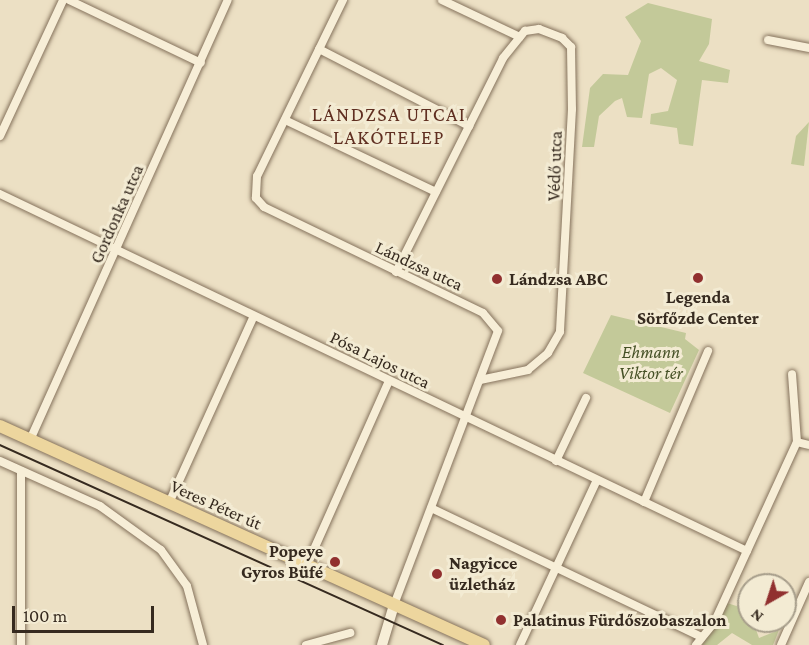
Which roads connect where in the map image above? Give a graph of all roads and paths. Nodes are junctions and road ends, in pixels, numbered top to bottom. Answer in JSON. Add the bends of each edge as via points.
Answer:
{"nodes":[{"id":1,"x":63,"y":0,"type":"edge"},
{"id":2,"x":69,"y":0,"type":"edge"},
{"id":3,"x":228,"y":0,"type":"edge"},
{"id":4,"x":343,"y":0,"type":"edge"},
{"id":5,"x":442,"y":0,"type":"edge"},
{"id":6,"x":520,"y":38,"type":"junction"},
{"id":7,"x":768,"y":40,"type":"dead end"},
{"id":8,"x":809,"y":48,"type":"edge"},
{"id":9,"x":319,"y":49,"type":"junction"},
{"id":10,"x":201,"y":63,"type":"junction"},
{"id":11,"x":285,"y":120,"type":"junction"},
{"id":12,"x":469,"y":126,"type":"junction"},
{"id":13,"x":0,"y":136,"type":"edge"},
{"id":14,"x":436,"y":192,"type":"junction"},
{"id":15,"x":0,"y":194,"type":"edge"},
{"id":16,"x":117,"y":250,"type":"junction"},
{"id":17,"x":396,"y":272,"type":"junction"},
{"id":18,"x":254,"y":316,"type":"junction"},
{"id":19,"x":708,"y":351,"type":"dead end"},
{"id":20,"x":792,"y":374,"type":"dead end"},
{"id":21,"x":389,"y":381,"type":"junction"},
{"id":22,"x":480,"y":381,"type":"junction"},
{"id":23,"x":586,"y":398,"type":"dead end"},
{"id":24,"x":466,"y":417,"type":"junction"},
{"id":25,"x":0,"y":426,"type":"edge"},
{"id":26,"x":30,"y":440,"type":"junction"},
{"id":27,"x":797,"y":442,"type":"junction"},
{"id":28,"x":809,"y":445,"type":"edge"},
{"id":29,"x":0,"y":461,"type":"edge"},
{"id":30,"x":556,"y":461,"type":"junction"},
{"id":31,"x":21,"y":471,"type":"junction"},
{"id":32,"x":597,"y":480,"type":"junction"},
{"id":33,"x":644,"y":502,"type":"junction"},
{"id":34,"x":169,"y":503,"type":"junction"},
{"id":35,"x":431,"y":508,"type":"junction"},
{"id":36,"x":747,"y":551,"type":"junction"},
{"id":37,"x":306,"y":565,"type":"junction"},
{"id":38,"x":555,"y":568,"type":"junction"},
{"id":39,"x":809,"y":582,"type":"edge"},
{"id":40,"x":394,"y":605,"type":"junction"},
{"id":41,"x":350,"y":633,"type":"dead end"},
{"id":42,"x":702,"y":637,"type":"junction"},
{"id":43,"x":21,"y":645,"type":"edge"},
{"id":44,"x":203,"y":645,"type":"edge"},
{"id":45,"x":306,"y":645,"type":"edge"},
{"id":46,"x":382,"y":645,"type":"edge"},
{"id":47,"x":484,"y":645,"type":"edge"},
{"id":48,"x":520,"y":645,"type":"edge"},
{"id":49,"x":696,"y":645,"type":"edge"},
{"id":50,"x":781,"y":645,"type":"edge"}],
"edges":[{"from":1,"to":13,"type":"street"},
{"from":2,"to":10,"type":"street"},
{"from":3,"to":10,"type":"street","name":"Gordonka utca"},
{"from":4,"to":9,"type":"street","name":"Lándzsa utca"},
{"from":5,"to":6,"type":"street"},
{"from":6,"to":12,"type":"street"},
{"from":6,"to":22,"type":"street","name":"Védő utca","via":[[539,29],[562,38],[572,57],[563,312],[550,356],[528,370]]},
{"from":7,"to":8,"type":"street"},
{"from":9,"to":11,"type":"street","name":"Lándzsa utca"},
{"from":9,"to":12,"type":"street"},
{"from":10,"to":16,"type":"street","name":"Gordonka utca"},
{"from":11,"to":14,"type":"street"},
{"from":11,"to":17,"type":"street","name":"Lándzsa utca","via":[[257,176],[256,198],[264,207]]},
{"from":12,"to":14,"type":"street"},
{"from":14,"to":17,"type":"street"},
{"from":15,"to":16,"type":"street","name":"Pósa Lajos utca"},
{"from":16,"to":18,"type":"street","name":"Pósa Lajos utca"},
{"from":16,"to":26,"type":"street","name":"Gordonka utca"},
{"from":17,"to":22,"type":"street","name":"Lándzsa utca","via":[[493,321],[498,336]]},
{"from":18,"to":21,"type":"street","name":"Pósa Lajos utca"},
{"from":18,"to":34,"type":"street"},
{"from":19,"to":33,"type":"street"},
{"from":20,"to":27,"type":"street"},
{"from":21,"to":24,"type":"street","name":"Pósa Lajos utca"},
{"from":21,"to":37,"type":"street"},
{"from":22,"to":24,"type":"street","name":"Lándzsa utca"},
{"from":23,"to":30,"type":"street"},
{"from":24,"to":30,"type":"street","name":"Pósa Lajos utca"},
{"from":24,"to":35,"type":"street","name":"Lándzsa utca"},
{"from":25,"to":26,"type":"main road","name":"Veres Péter út"},
{"from":26,"to":34,"type":"main road","name":"Veres Péter út"},
{"from":27,"to":28,"type":"street"},
{"from":27,"to":36,"type":"street"},
{"from":29,"to":31,"type":"street"},
{"from":30,"to":32,"type":"street","name":"Pósa Lajos utca"},
{"from":31,"to":43,"type":"street"},
{"from":31,"to":44,"type":"street","via":[[121,519],[161,550],[180,575]]},
{"from":32,"to":33,"type":"street","name":"Pósa Lajos utca"},
{"from":32,"to":38,"type":"street"},
{"from":33,"to":36,"type":"street","name":"Pósa Lajos utca"},
{"from":34,"to":37,"type":"main road","name":"Veres Péter út"},
{"from":35,"to":38,"type":"street"},
{"from":35,"to":40,"type":"street","name":"Lándzsa utca"},
{"from":36,"to":42,"type":"street"},
{"from":37,"to":40,"type":"main road","name":"Veres Péter út"},
{"from":38,"to":42,"type":"street"},
{"from":38,"to":48,"type":"street"},
{"from":39,"to":50,"type":"street"},
{"from":40,"to":46,"type":"street"},
{"from":40,"to":47,"type":"main road","name":"Veres Péter út"},
{"from":41,"to":45,"type":"street"},
{"from":42,"to":49,"type":"street"}]}
